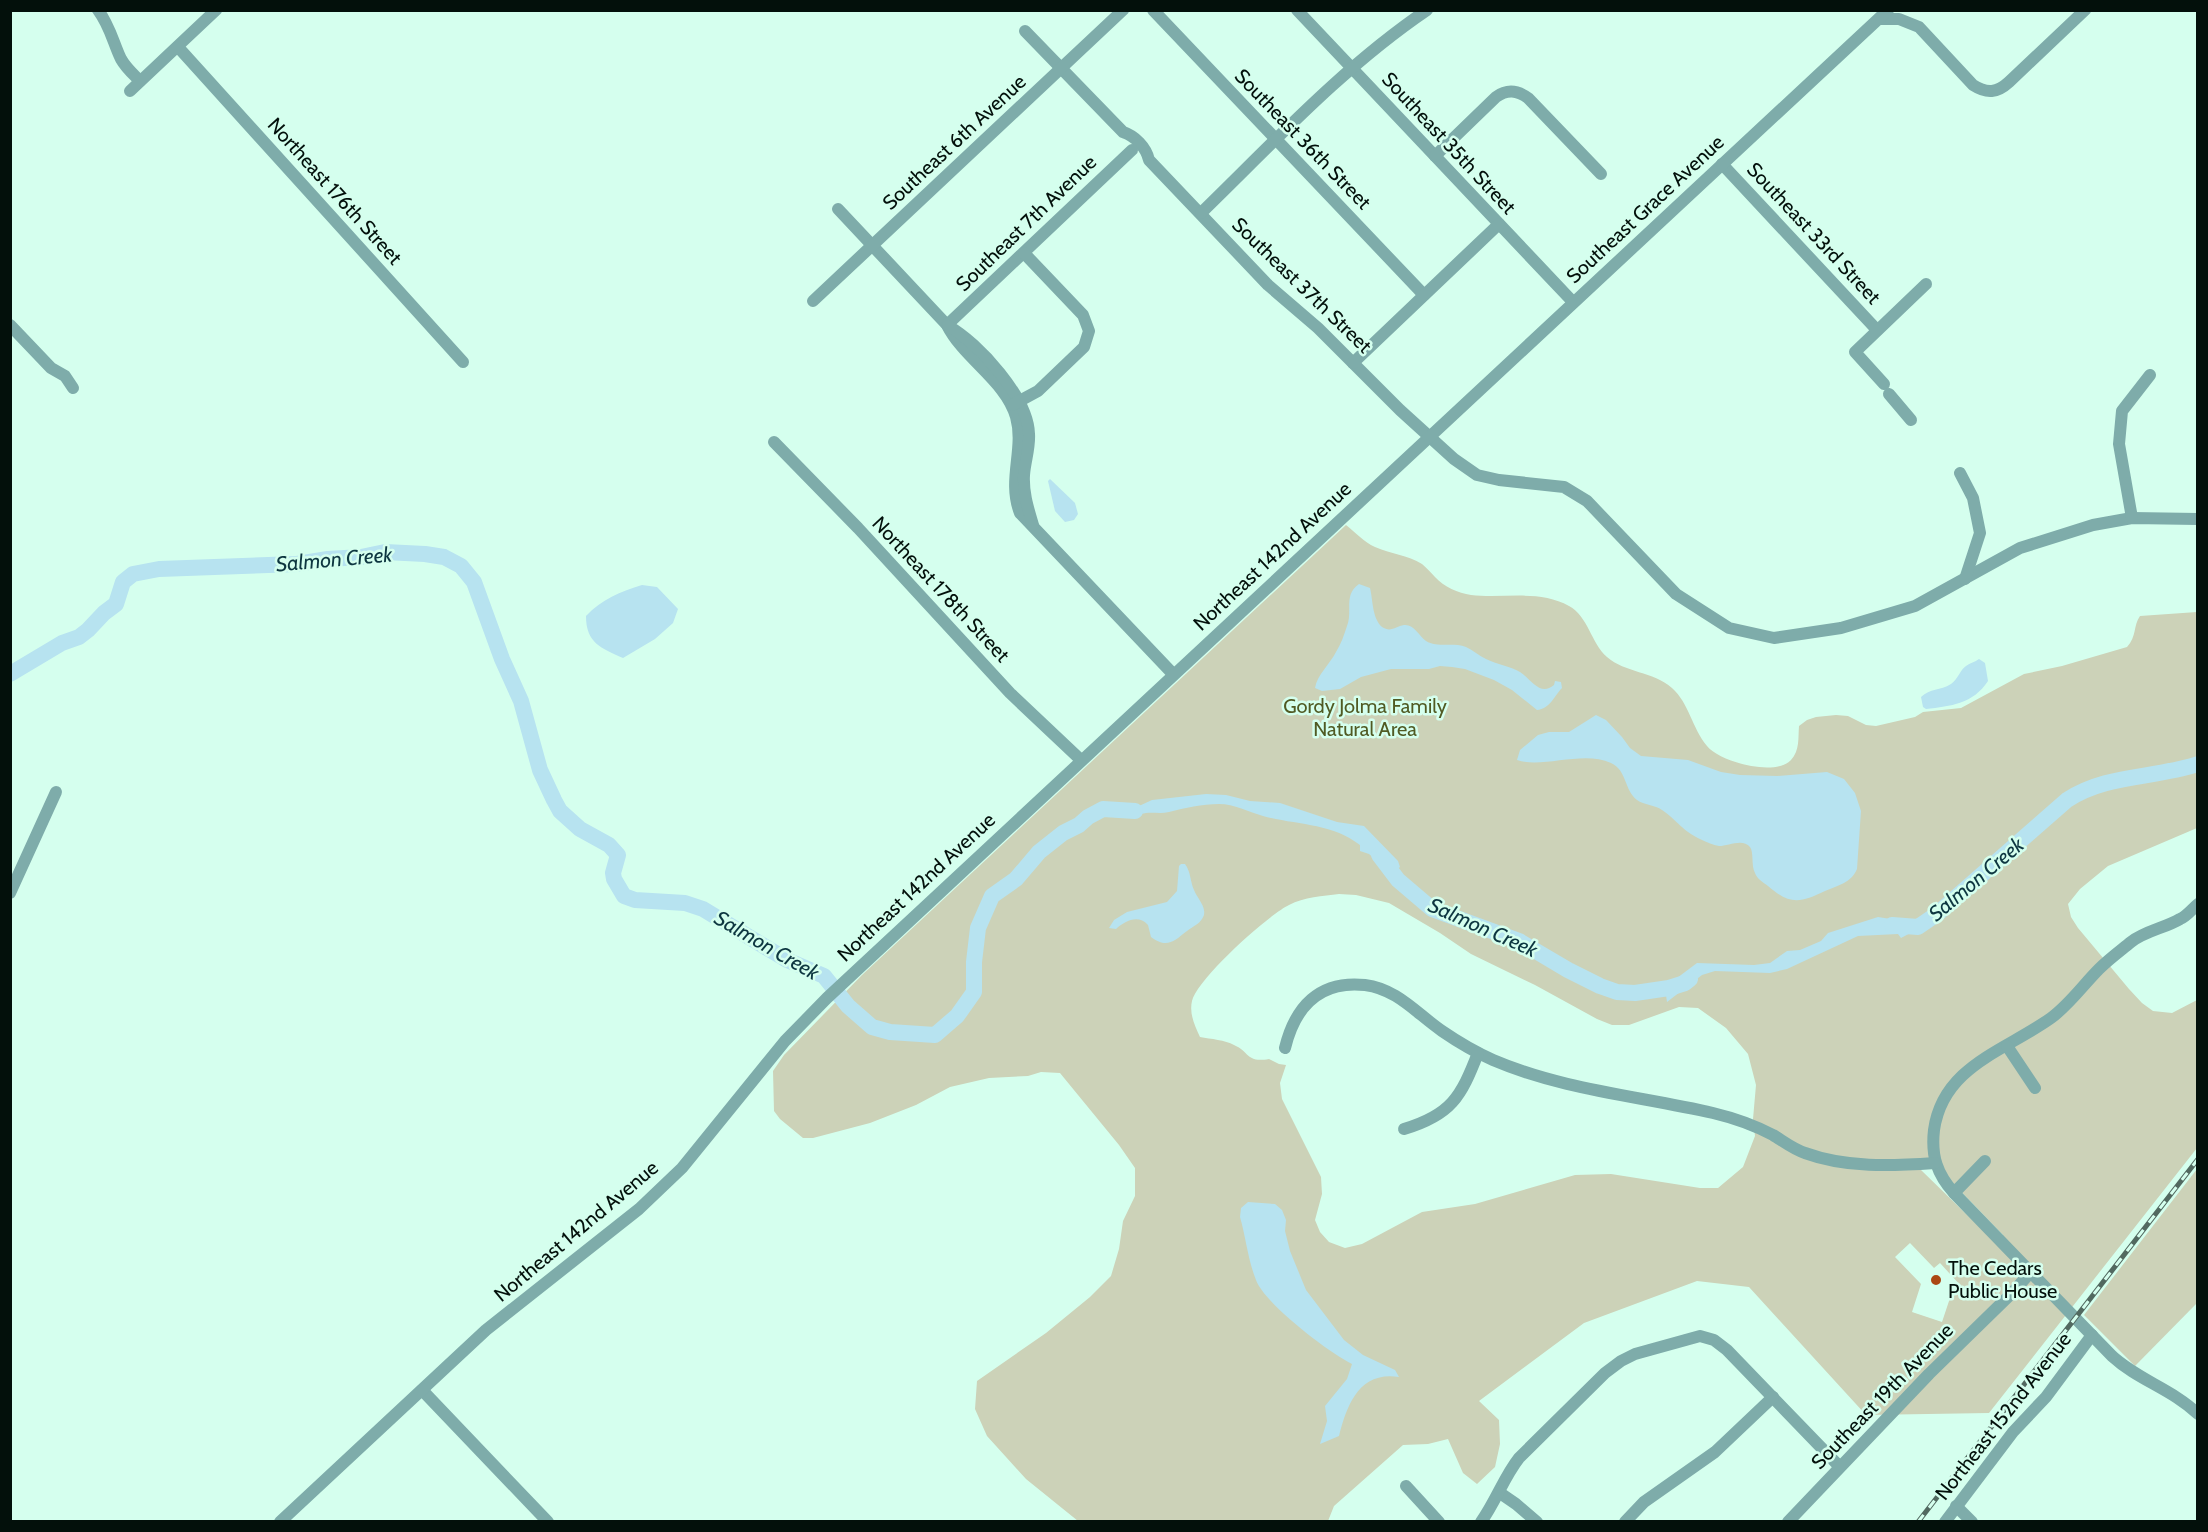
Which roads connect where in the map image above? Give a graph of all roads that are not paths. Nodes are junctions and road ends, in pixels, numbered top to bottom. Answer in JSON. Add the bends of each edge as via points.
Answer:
{"nodes":[{"id":1,"x":99,"y":10,"type":"edge"},
{"id":2,"x":216,"y":10,"type":"edge"},
{"id":3,"x":1123,"y":10,"type":"edge"},
{"id":4,"x":1153,"y":10,"type":"edge"},
{"id":5,"x":1297,"y":10,"type":"edge"},
{"id":6,"x":1427,"y":10,"type":"edge"},
{"id":7,"x":1913,"y":10,"type":"edge"},
{"id":8,"x":2085,"y":10,"type":"edge"},
{"id":9,"x":1883,"y":15,"type":"edge"},
{"id":10,"x":1919,"y":27,"type":"junction"},
{"id":11,"x":1025,"y":31,"type":"dead end"},
{"id":12,"x":178,"y":47,"type":"junction"},
{"id":13,"x":1062,"y":68,"type":"junction"},
{"id":14,"x":1352,"y":68,"type":"junction"},
{"id":15,"x":140,"y":81,"type":"junction"},
{"id":16,"x":130,"y":91,"type":"dead end"},
{"id":17,"x":1123,"y":132,"type":"junction"},
{"id":18,"x":1276,"y":140,"type":"junction"},
{"id":19,"x":1132,"y":150,"type":"junction"},
{"id":20,"x":1435,"y":156,"type":"junction"},
{"id":21,"x":1149,"y":160,"type":"junction"},
{"id":22,"x":1722,"y":164,"type":"junction"},
{"id":23,"x":1601,"y":174,"type":"dead end"},
{"id":24,"x":838,"y":209,"type":"dead end"},
{"id":25,"x":1201,"y":213,"type":"junction"},
{"id":26,"x":1499,"y":224,"type":"junction"},
{"id":27,"x":872,"y":246,"type":"junction"},
{"id":28,"x":1024,"y":253,"type":"junction"},
{"id":29,"x":1926,"y":284,"type":"dead end"},
{"id":30,"x":1424,"y":295,"type":"junction"},
{"id":31,"x":813,"y":301,"type":"dead end"},
{"id":32,"x":1574,"y":302,"type":"junction"},
{"id":33,"x":10,"y":325,"type":"edge"},
{"id":34,"x":947,"y":325,"type":"junction"},
{"id":35,"x":1877,"y":330,"type":"junction"},
{"id":36,"x":463,"y":362,"type":"dead end"},
{"id":37,"x":1353,"y":363,"type":"junction"},
{"id":38,"x":2150,"y":375,"type":"dead end"},
{"id":39,"x":73,"y":388,"type":"dead end"},
{"id":40,"x":1015,"y":403,"type":"junction"},
{"id":41,"x":1911,"y":420,"type":"dead end"},
{"id":42,"x":1430,"y":436,"type":"junction"},
{"id":43,"x":774,"y":442,"type":"dead end"},
{"id":44,"x":1960,"y":473,"type":"dead end"},
{"id":45,"x":2132,"y":518,"type":"junction"},
{"id":46,"x":2198,"y":519,"type":"edge"},
{"id":47,"x":1965,"y":579,"type":"junction"},
{"id":48,"x":1173,"y":674,"type":"junction"},
{"id":49,"x":1081,"y":760,"type":"junction"},
{"id":50,"x":56,"y":792,"type":"dead end"},
{"id":51,"x":10,"y":892,"type":"edge"},
{"id":52,"x":2198,"y":904,"type":"edge"},
{"id":53,"x":2007,"y":1046,"type":"junction"},
{"id":54,"x":1285,"y":1048,"type":"dead end"},
{"id":55,"x":1478,"y":1053,"type":"junction"},
{"id":56,"x":2035,"y":1088,"type":"dead end"},
{"id":57,"x":1404,"y":1129,"type":"dead end"},
{"id":58,"x":1984,"y":1161,"type":"dead end"},
{"id":59,"x":1935,"y":1163,"type":"junction"},
{"id":60,"x":1954,"y":1193,"type":"junction"},
{"id":61,"x":2030,"y":1273,"type":"junction"},
{"id":62,"x":2092,"y":1335,"type":"junction"},
{"id":63,"x":422,"y":1390,"type":"junction"},
{"id":64,"x":1773,"y":1397,"type":"junction"},
{"id":65,"x":2198,"y":1413,"type":"edge"},
{"id":66,"x":1839,"y":1466,"type":"junction"},
{"id":67,"x":1406,"y":1486,"type":"dead end"},
{"id":68,"x":1500,"y":1493,"type":"junction"},
{"id":69,"x":1956,"y":1506,"type":"junction"},
{"id":70,"x":280,"y":1521,"type":"edge"},
{"id":71,"x":548,"y":1521,"type":"edge"},
{"id":72,"x":1439,"y":1521,"type":"edge"},
{"id":73,"x":1481,"y":1521,"type":"edge"},
{"id":74,"x":1537,"y":1521,"type":"edge"},
{"id":75,"x":1625,"y":1521,"type":"edge"},
{"id":76,"x":1788,"y":1521,"type":"edge"},
{"id":77,"x":1945,"y":1521,"type":"edge"},
{"id":78,"x":1972,"y":1521,"type":"edge"}],
"edges":[{"from":1,"to":15,"type":"street","via":[[121,59]]},
{"from":2,"to":12,"type":"street"},
{"from":3,"to":13,"type":"street","name":"Southeast 6th Avenue"},
{"from":4,"to":18,"type":"street","name":"Southeast 36th Street"},
{"from":5,"to":14,"type":"street","name":"Southeast 35th Street"},
{"from":6,"to":14,"type":"street"},
{"from":7,"to":10,"type":"street"},
{"from":8,"to":10,"type":"street","via":[[2001,89],[1991,92],[1973,85]]},
{"from":9,"to":10,"type":"street"},
{"from":9,"to":22,"type":"street","name":"Southeast Grace Avenue"},
{"from":11,"to":13,"type":"street","name":"Southeast 37th Street"},
{"from":12,"to":15,"type":"street"},
{"from":12,"to":36,"type":"street","name":"Northeast 176th Street"},
{"from":13,"to":17,"type":"street","name":"Southeast 37th Street"},
{"from":13,"to":27,"type":"street","name":"Southeast 6th Avenue"},
{"from":14,"to":18,"type":"street"},
{"from":14,"to":20,"type":"street","name":"Southeast 35th Street"},
{"from":15,"to":16,"type":"street"},
{"from":17,"to":19,"type":"street","name":"Southeast 37th Street","via":[[1124,141]]},
{"from":17,"to":21,"type":"street","name":"Southeast 37th Street","via":[[1147,151]]},
{"from":18,"to":25,"type":"street"},
{"from":18,"to":30,"type":"street","name":"Southeast 36th Street"},
{"from":19,"to":21,"type":"street","name":"Southeast 37th Street"},
{"from":19,"to":28,"type":"street","name":"Southeast 7th Avenue"},
{"from":20,"to":23,"type":"street","via":[[1496,97],[1512,91],[1528,98]]},
{"from":20,"to":26,"type":"street","name":"Southeast 35th Street"},
{"from":21,"to":25,"type":"street","name":"Southeast 37th Street"},
{"from":22,"to":32,"type":"street","name":"Southeast Grace Avenue"},
{"from":22,"to":35,"type":"street","name":"Southeast 33rd Street"},
{"from":24,"to":27,"type":"street"},
{"from":25,"to":37,"type":"street","name":"Southeast 37th Street","via":[[1268,285]]},
{"from":26,"to":30,"type":"street"},
{"from":26,"to":32,"type":"street","name":"Southeast 35th Street"},
{"from":27,"to":31,"type":"street","name":"Southeast 6th Avenue"},
{"from":27,"to":34,"type":"street"},
{"from":28,"to":34,"type":"street","name":"Southeast 7th Avenue"},
{"from":28,"to":40,"type":"street","via":[[1083,315],[1089,331],[1084,347],[1038,391]]},
{"from":29,"to":35,"type":"street"},
{"from":30,"to":37,"type":"street"},
{"from":32,"to":42,"type":"street","name":"Southeast Grace Avenue"},
{"from":33,"to":39,"type":"street"},
{"from":34,"to":40,"type":"street","via":[[962,334],[1005,380]]},
{"from":35,"to":41,"type":"street","via":[[1855,352]]},
{"from":37,"to":42,"type":"street","name":"Southeast 37th Street"},
{"from":38,"to":45,"type":"street","via":[[2122,411],[2119,444]]},
{"from":40,"to":48,"type":"street","via":[[1029,428],[1024,491],[1034,527]]},
{"from":42,"to":47,"type":"street","name":"Southeast 37th Street","via":[[1477,475],[1564,487],[1587,501],[1676,594],[1729,628],[1774,638],[1841,628],[1915,606]]},
{"from":42,"to":48,"type":"street","name":"Northeast 142nd Avenue"},
{"from":43,"to":49,"type":"street","name":"Northeast 178th Street","via":[[1010,693]]},
{"from":44,"to":47,"type":"street","via":[[1973,498],[1980,533]]},
{"from":45,"to":46,"type":"street","name":"Southeast 37th Street"},
{"from":45,"to":47,"type":"street","name":"Southeast 37th Street","via":[[2093,525],[2020,548]]},
{"from":48,"to":49,"type":"street","name":"Northeast 142nd Avenue"},
{"from":49,"to":63,"type":"street","name":"Northeast 142nd Avenue","via":[[827,998],[785,1041],[682,1168],[639,1209],[486,1330]]},
{"from":50,"to":51,"type":"street"},
{"from":52,"to":53,"type":"street","via":[[2182,919],[2133,940],[2054,1015]]},
{"from":53,"to":56,"type":"street"},
{"from":53,"to":59,"type":"street","via":[[1965,1072],[1948,1090],[1935,1125]]},
{"from":54,"to":55,"type":"street","via":[[1290,1027],[1300,1010],[1317,994],[1363,985],[1384,989],[1402,999]]},
{"from":55,"to":57,"type":"street","via":[[1465,1086],[1449,1107],[1427,1122]]},
{"from":55,"to":59,"type":"street","via":[[1536,1077],[1739,1120],[1802,1152],[1833,1161],[1872,1165]]},
{"from":58,"to":60,"type":"street"},
{"from":59,"to":60,"type":"street"},
{"from":60,"to":61,"type":"street"},
{"from":61,"to":62,"type":"street"},
{"from":61,"to":66,"type":"street","name":"Southeast 19th Avenue"},
{"from":62,"to":65,"type":"street","via":[[2127,1370],[2174,1394]]},
{"from":62,"to":69,"type":"street","name":"Northeast 152nd Avenue"},
{"from":63,"to":70,"type":"street","name":"Northeast 142nd Avenue"},
{"from":63,"to":71,"type":"street"},
{"from":64,"to":66,"type":"street"},
{"from":64,"to":68,"type":"street","via":[[1714,1340],[1700,1336],[1635,1354],[1605,1372],[1519,1458]]},
{"from":64,"to":75,"type":"street","via":[[1715,1452],[1644,1502]]},
{"from":66,"to":76,"type":"street","name":"Southeast 19th Avenue"},
{"from":67,"to":72,"type":"street"},
{"from":68,"to":73,"type":"street"},
{"from":68,"to":74,"type":"street"},
{"from":69,"to":77,"type":"street","name":"Northeast 152nd Avenue"},
{"from":69,"to":78,"type":"street"}]}
